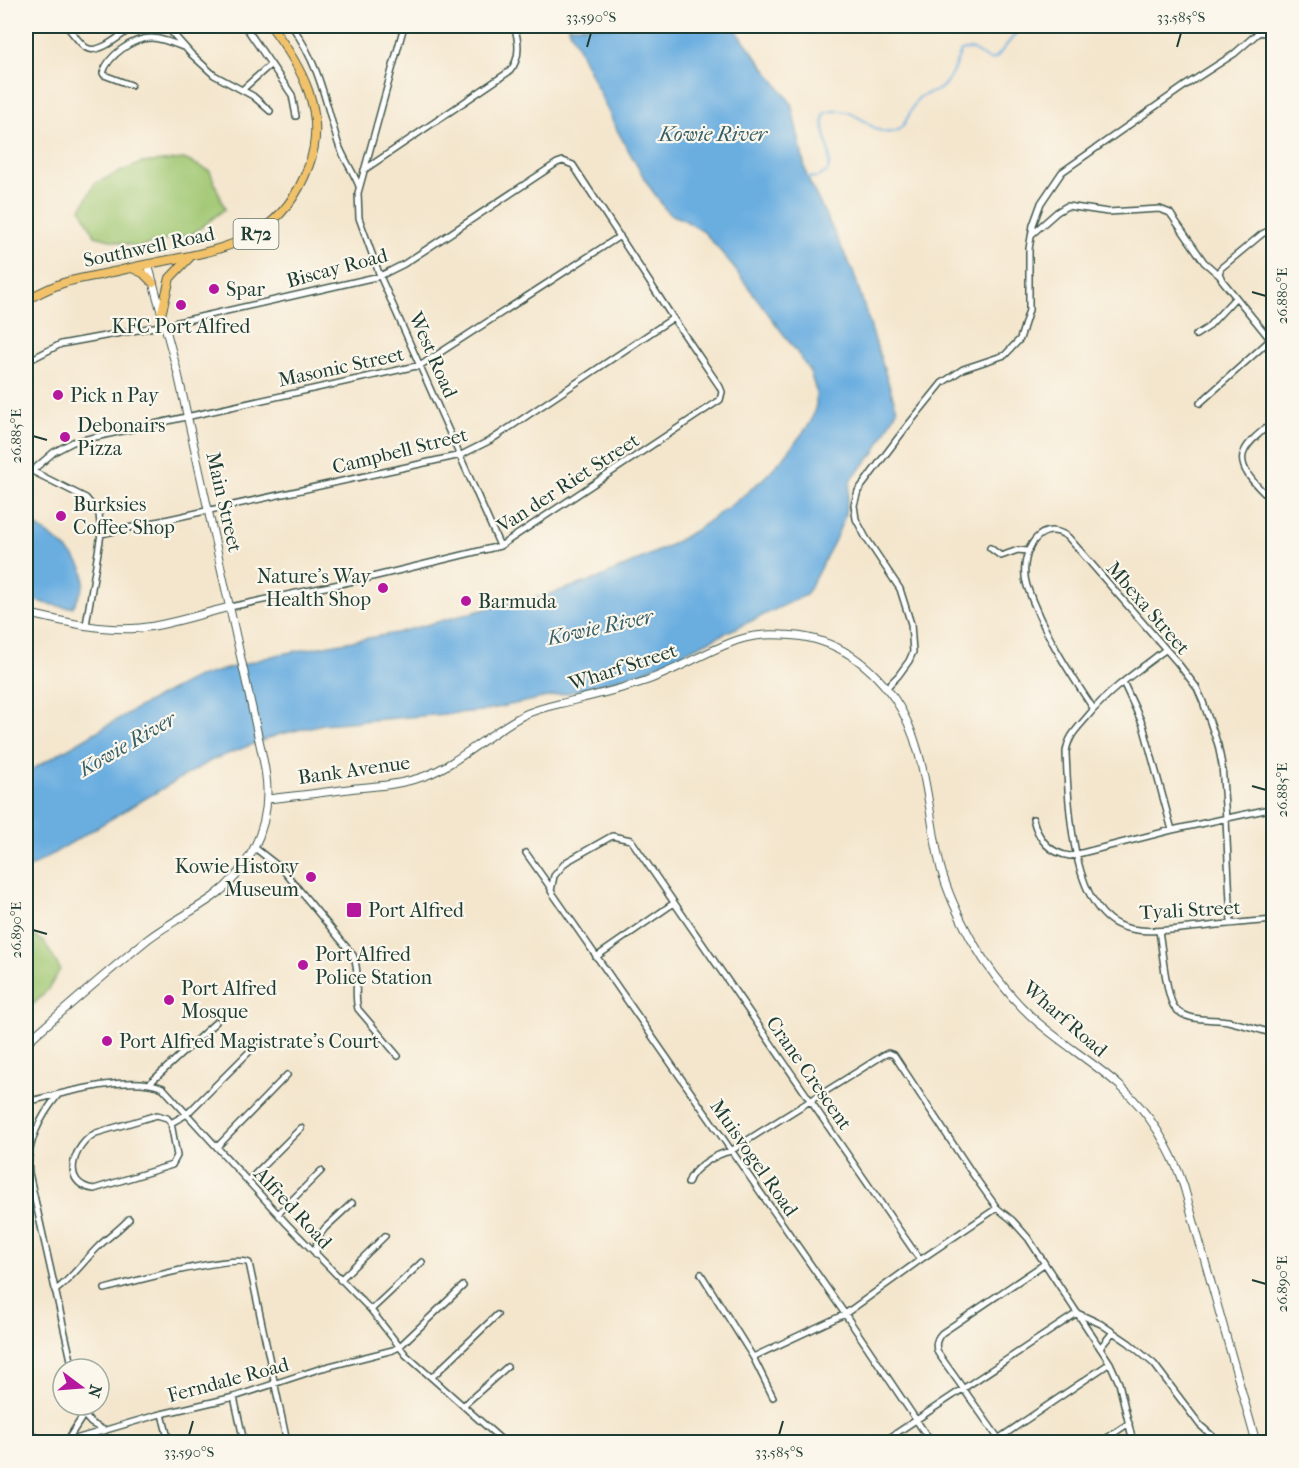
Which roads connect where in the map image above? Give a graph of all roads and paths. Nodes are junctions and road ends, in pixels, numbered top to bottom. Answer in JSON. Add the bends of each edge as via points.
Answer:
{"nodes":[{"id":1,"x":66,"y":26,"type":"edge"},
{"id":2,"x":134,"y":26,"type":"edge"},
{"id":3,"x":166,"y":26,"type":"edge"},
{"id":4,"x":271,"y":26,"type":"edge"},
{"id":5,"x":292,"y":26,"type":"edge"},
{"id":6,"x":404,"y":26,"type":"edge"},
{"id":7,"x":514,"y":26,"type":"edge"},
{"id":8,"x":1266,"y":26,"type":"edge"},
{"id":9,"x":247,"y":29,"type":"dead end"},
{"id":10,"x":1274,"y":30,"type":"edge"},
{"id":11,"x":1258,"y":32,"type":"junction"},
{"id":12,"x":184,"y":47,"type":"junction"},
{"id":13,"x":271,"y":63,"type":"junction"},
{"id":14,"x":131,"y":85,"type":"dead end"},
{"id":15,"x":242,"y":90,"type":"junction"},
{"id":16,"x":270,"y":111,"type":"dead end"},
{"id":17,"x":296,"y":116,"type":"dead end"},
{"id":18,"x":364,"y":170,"type":"junction"},
{"id":19,"x":359,"y":188,"type":"junction"},
{"id":20,"x":1274,"y":228,"type":"edge"},
{"id":21,"x":1031,"y":235,"type":"junction"},
{"id":22,"x":620,"y":236,"type":"junction"},
{"id":23,"x":192,"y":255,"type":"junction"},
{"id":24,"x":148,"y":264,"type":"junction"},
{"id":25,"x":132,"y":268,"type":"junction"},
{"id":26,"x":381,"y":276,"type":"junction"},
{"id":27,"x":1220,"y":276,"type":"junction"},
{"id":28,"x":153,"y":284,"type":"junction"},
{"id":29,"x":1236,"y":297,"type":"junction"},
{"id":30,"x":26,"y":300,"type":"edge"},
{"id":31,"x":162,"y":311,"type":"junction"},
{"id":32,"x":673,"y":318,"type":"junction"},
{"id":33,"x":165,"y":325,"type":"junction"},
{"id":34,"x":1196,"y":335,"type":"dead end"},
{"id":35,"x":1272,"y":342,"type":"edge"},
{"id":36,"x":26,"y":362,"type":"edge"},
{"id":37,"x":421,"y":365,"type":"junction"},
{"id":38,"x":1200,"y":403,"type":"dead end"},
{"id":39,"x":187,"y":416,"type":"junction"},
{"id":40,"x":1274,"y":421,"type":"edge"},
{"id":41,"x":461,"y":455,"type":"junction"},
{"id":42,"x":42,"y":462,"type":"junction"},
{"id":43,"x":26,"y":468,"type":"edge"},
{"id":44,"x":32,"y":471,"type":"junction"},
{"id":45,"x":46,"y":478,"type":"junction"},
{"id":46,"x":1274,"y":503,"type":"edge"},
{"id":47,"x":209,"y":510,"type":"junction"},
{"id":48,"x":101,"y":534,"type":"junction"},
{"id":49,"x":500,"y":546,"type":"junction"},
{"id":50,"x":990,"y":548,"type":"dead end"},
{"id":51,"x":1027,"y":551,"type":"junction"},
{"id":52,"x":230,"y":607,"type":"junction"},
{"id":53,"x":26,"y":613,"type":"edge"},
{"id":54,"x":86,"y":625,"type":"junction"},
{"id":55,"x":752,"y":636,"type":"joint"},
{"id":56,"x":1165,"y":650,"type":"junction"},
{"id":57,"x":1123,"y":682,"type":"junction"},
{"id":58,"x":886,"y":688,"type":"junction"},
{"id":59,"x":1093,"y":708,"type":"junction"},
{"id":60,"x":536,"y":711,"type":"joint"},
{"id":61,"x":267,"y":799,"type":"junction"},
{"id":62,"x":1274,"y":808,"type":"edge"},
{"id":63,"x":1033,"y":819,"type":"dead end"},
{"id":64,"x":1226,"y":819,"type":"junction"},
{"id":65,"x":1172,"y":830,"type":"junction"},
{"id":66,"x":255,"y":848,"type":"junction"},
{"id":67,"x":526,"y":853,"type":"dead end"},
{"id":68,"x":1077,"y":854,"type":"junction"},
{"id":69,"x":551,"y":889,"type":"junction"},
{"id":70,"x":674,"y":903,"type":"junction"},
{"id":71,"x":1274,"y":920,"type":"edge"},
{"id":72,"x":1231,"y":923,"type":"junction"},
{"id":73,"x":1160,"y":931,"type":"junction"},
{"id":74,"x":596,"y":957,"type":"junction"},
{"id":75,"x":216,"y":1022,"type":"dead end"},
{"id":76,"x":1274,"y":1034,"type":"edge"},
{"id":77,"x":26,"y":1043,"type":"edge"},
{"id":78,"x":255,"y":1046,"type":"dead end"},
{"id":79,"x":398,"y":1056,"type":"dead end"},
{"id":80,"x":287,"y":1075,"type":"dead end"},
{"id":81,"x":150,"y":1083,"type":"junction"},
{"id":82,"x":58,"y":1094,"type":"junction"},
{"id":83,"x":809,"y":1100,"type":"junction"},
{"id":84,"x":26,"y":1101,"type":"edge"},
{"id":85,"x":187,"y":1114,"type":"junction"},
{"id":86,"x":171,"y":1123,"type":"junction"},
{"id":87,"x":301,"y":1128,"type":"dead end"},
{"id":88,"x":217,"y":1147,"type":"junction"},
{"id":89,"x":731,"y":1151,"type":"junction"},
{"id":90,"x":321,"y":1171,"type":"dead end"},
{"id":91,"x":248,"y":1181,"type":"junction"},
{"id":92,"x":688,"y":1183,"type":"dead end"},
{"id":93,"x":352,"y":1203,"type":"dead end"},
{"id":94,"x":997,"y":1208,"type":"junction"},
{"id":95,"x":278,"y":1214,"type":"junction"},
{"id":96,"x":129,"y":1219,"type":"dead end"},
{"id":97,"x":385,"y":1236,"type":"dead end"},
{"id":98,"x":316,"y":1255,"type":"junction"},
{"id":99,"x":920,"y":1260,"type":"junction"},
{"id":100,"x":422,"y":1262,"type":"dead end"},
{"id":101,"x":1044,"y":1264,"type":"junction"},
{"id":102,"x":701,"y":1274,"type":"dead end"},
{"id":103,"x":340,"y":1280,"type":"junction"},
{"id":104,"x":463,"y":1286,"type":"dead end"},
{"id":105,"x":105,"y":1289,"type":"dead end"},
{"id":106,"x":55,"y":1291,"type":"junction"},
{"id":107,"x":371,"y":1310,"type":"junction"},
{"id":108,"x":1077,"y":1313,"type":"junction"},
{"id":109,"x":845,"y":1314,"type":"junction"},
{"id":110,"x":497,"y":1315,"type":"dead end"},
{"id":111,"x":1113,"y":1332,"type":"junction"},
{"id":112,"x":399,"y":1347,"type":"junction"},
{"id":113,"x":1100,"y":1348,"type":"junction"},
{"id":114,"x":70,"y":1357,"type":"edge"},
{"id":115,"x":753,"y":1357,"type":"junction"},
{"id":116,"x":1110,"y":1363,"type":"junction"},
{"id":117,"x":507,"y":1367,"type":"dead end"},
{"id":118,"x":432,"y":1377,"type":"junction"},
{"id":119,"x":275,"y":1385,"type":"junction"},
{"id":120,"x":963,"y":1389,"type":"junction"},
{"id":121,"x":234,"y":1397,"type":"junction"},
{"id":122,"x":773,"y":1398,"type":"dead end"},
{"id":123,"x":464,"y":1406,"type":"junction"},
{"id":124,"x":162,"y":1414,"type":"junction"},
{"id":125,"x":81,"y":1417,"type":"edge"},
{"id":126,"x":86,"y":1417,"type":"edge"},
{"id":127,"x":916,"y":1421,"type":"junction"},
{"id":128,"x":1129,"y":1423,"type":"junction"},
{"id":129,"x":26,"y":1430,"type":"edge"},
{"id":130,"x":105,"y":1431,"type":"junction"},
{"id":131,"x":26,"y":1437,"type":"edge"},
{"id":132,"x":999,"y":1441,"type":"edge"},
{"id":133,"x":65,"y":1442,"type":"edge"},
{"id":134,"x":26,"y":1443,"type":"edge"},
{"id":135,"x":42,"y":1443,"type":"edge"},
{"id":136,"x":169,"y":1443,"type":"edge"},
{"id":137,"x":244,"y":1443,"type":"edge"},
{"id":138,"x":287,"y":1443,"type":"edge"},
{"id":139,"x":504,"y":1443,"type":"edge"},
{"id":140,"x":883,"y":1443,"type":"edge"},
{"id":141,"x":931,"y":1443,"type":"edge"},
{"id":142,"x":1101,"y":1443,"type":"edge"},
{"id":143,"x":1134,"y":1443,"type":"edge"},
{"id":144,"x":1219,"y":1443,"type":"edge"},
{"id":145,"x":1256,"y":1443,"type":"edge"}],
"edges":[{"from":1,"to":2,"type":"street","via":[[84,46],[95,50]]},
{"from":3,"to":12,"type":"street"},
{"from":4,"to":23,"type":"main road","name":"Southwell Road","number":"R72","via":[[296,62],[309,90],[315,126],[311,161],[292,200],[267,226],[239,243]]},
{"from":5,"to":19,"type":"street","via":[[320,77],[338,144]]},
{"from":6,"to":18,"type":"street"},
{"from":7,"to":18,"type":"street","via":[[518,47],[510,71]]},
{"from":8,"to":11,"type":"street"},
{"from":9,"to":13,"type":"street"},
{"from":10,"to":11,"type":"street"},
{"from":11,"to":21,"type":"street","via":[[1234,54],[1066,167],[1041,203]]},
{"from":12,"to":14,"type":"street","via":[[157,38],[127,46],[109,60],[103,73]]},
{"from":12,"to":15,"type":"street","via":[[214,75]]},
{"from":13,"to":15,"type":"street"},
{"from":13,"to":17,"type":"street","via":[[292,94]]},
{"from":15,"to":16,"type":"street"},
{"from":18,"to":19,"type":"street"},
{"from":19,"to":26,"type":"street","name":"West Road","via":[[359,218]]},
{"from":20,"to":27,"type":"street","via":[[1221,268]]},
{"from":21,"to":27,"type":"street","via":[[1067,206],[1108,212],[1160,209],[1170,213],[1204,262]]},
{"from":21,"to":58,"type":"street","via":[[1029,310],[1020,339],[1005,355],[963,369],[942,383],[855,497],[856,519],[900,589],[911,624],[913,652]]},
{"from":22,"to":26,"type":"street","name":"Biscay Road","via":[[576,168],[562,161]]},
{"from":22,"to":32,"type":"street"},
{"from":22,"to":37,"type":"street","name":"Masonic Street"},
{"from":23,"to":24,"type":"main road","name":"Southwell Road","number":"R72"},
{"from":23,"to":31,"type":"main road","via":[[170,278]]},
{"from":24,"to":25,"type":"main road","name":"Southwell Road","number":"R72"},
{"from":24,"to":28,"type":"street","name":"Main Street"},
{"from":25,"to":28,"type":"main road"},
{"from":25,"to":30,"type":"main road","name":"Southwell Road","number":"R72","via":[[63,283]]},
{"from":26,"to":33,"type":"street","name":"Biscay Road"},
{"from":26,"to":37,"type":"street","name":"West Road"},
{"from":27,"to":29,"type":"street"},
{"from":28,"to":31,"type":"street","name":"Main Street"},
{"from":29,"to":34,"type":"street","via":[[1208,328]]},
{"from":29,"to":35,"type":"street"},
{"from":31,"to":33,"type":"street","name":"Main Street"},
{"from":32,"to":41,"type":"street","name":"Campbell Street","via":[[491,440]]},
{"from":32,"to":49,"type":"street","name":"Van der Riet Street","via":[[720,387],[722,396],[716,404]]},
{"from":33,"to":36,"type":"street","name":"Biscay Road","via":[[61,344]]},
{"from":33,"to":39,"type":"street","name":"Main Street"},
{"from":35,"to":38,"type":"street"},
{"from":37,"to":39,"type":"street","name":"Masonic Street"},
{"from":37,"to":41,"type":"street","name":"West Road"},
{"from":39,"to":42,"type":"street","name":"Masonic Street","via":[[73,442]]},
{"from":39,"to":47,"type":"street","name":"Main Street"},
{"from":40,"to":46,"type":"street","via":[[1246,448],[1243,459],[1252,479]]},
{"from":41,"to":47,"type":"street","name":"Campbell Street"},
{"from":41,"to":49,"type":"street","name":"West Road"},
{"from":42,"to":44,"type":"street","name":"Masonic Street"},
{"from":42,"to":45,"type":"street"},
{"from":43,"to":44,"type":"street"},
{"from":44,"to":45,"type":"street"},
{"from":45,"to":48,"type":"street","via":[[93,504],[100,517]]},
{"from":47,"to":48,"type":"street","name":"Campbell Street"},
{"from":47,"to":52,"type":"street","name":"Main Street"},
{"from":48,"to":54,"type":"street"},
{"from":49,"to":52,"type":"street","name":"Van der Riet Street"},
{"from":50,"to":51,"type":"street","via":[[1001,556]]},
{"from":51,"to":56,"type":"street","name":"Mbexa Street","via":[[1045,532],[1057,531],[1068,537]]},
{"from":51,"to":59,"type":"street","via":[[1026,586],[1054,647]]},
{"from":52,"to":54,"type":"street","via":[[140,628]]},
{"from":52,"to":61,"type":"street","name":"Main Street","via":[[266,771]]},
{"from":53,"to":54,"type":"street"},
{"from":55,"to":58,"type":"street","name":"Wharf Road","via":[[797,635],[839,647],[858,659]]},
{"from":55,"to":60,"type":"street","name":"Wharf Street","via":[[662,675]]},
{"from":56,"to":57,"type":"street","name":"Tyali Street"},
{"from":56,"to":64,"type":"street","name":"Mbexa Street","via":[[1192,681],[1203,702],[1220,756]]},
{"from":57,"to":59,"type":"street","name":"Tyali Street"},
{"from":57,"to":65,"type":"street","via":[[1143,725]]},
{"from":58,"to":145,"type":"street","name":"Wharf Road","via":[[912,732],[942,872],[976,948],[1021,1006],[1054,1037],[1121,1087],[1155,1126],[1168,1148],[1190,1206]]},
{"from":59,"to":68,"type":"street","name":"Tyali Street","via":[[1066,748],[1069,813]]},
{"from":60,"to":61,"type":"street","name":"Bank Avenue","via":[[523,715],[423,777]]},
{"from":61,"to":66,"type":"street","name":"Main Street"},
{"from":62,"to":64,"type":"street"},
{"from":63,"to":68,"type":"street","via":[[1037,833],[1048,847],[1064,855]]},
{"from":64,"to":65,"type":"street"},
{"from":64,"to":72,"type":"street","name":"Mbexa Street"},
{"from":65,"to":68,"type":"street"},
{"from":66,"to":77,"type":"street","name":"Main Street","via":[[225,887],[150,938]]},
{"from":66,"to":79,"type":"street","via":[[283,870],[353,955],[357,963],[358,1009]]},
{"from":67,"to":69,"type":"street","name":"Muisvogel Road"},
{"from":68,"to":73,"type":"street","name":"Tyali Street","via":[[1092,901],[1100,913],[1125,928]]},
{"from":69,"to":70,"type":"street","name":"Crane Crescent","via":[[556,871],[566,862],[605,839],[618,836],[631,840]]},
{"from":69,"to":74,"type":"street","name":"Muisvogel Road"},
{"from":70,"to":74,"type":"street"},
{"from":70,"to":83,"type":"street","name":"Crane Crescent"},
{"from":71,"to":72,"type":"street","name":"Tyali Street"},
{"from":72,"to":73,"type":"street","name":"Tyali Street"},
{"from":73,"to":76,"type":"street","via":[[1175,1008],[1195,1018],[1217,1019]]},
{"from":74,"to":89,"type":"street","name":"Muisvogel Road"},
{"from":75,"to":81,"type":"street"},
{"from":78,"to":85,"type":"street"},
{"from":80,"to":88,"type":"street"},
{"from":81,"to":82,"type":"street"},
{"from":81,"to":85,"type":"street","name":"Alfred Road","via":[[163,1088]]},
{"from":82,"to":84,"type":"street"},
{"from":82,"to":106,"type":"street","via":[[38,1128],[28,1159]]},
{"from":83,"to":89,"type":"street"},
{"from":83,"to":94,"type":"street","via":[[891,1054]]},
{"from":83,"to":99,"type":"street","name":"Crane Crescent"},
{"from":85,"to":86,"type":"street"},
{"from":85,"to":88,"type":"street","name":"Alfred Road"},
{"from":86,"to":86,"type":"street","via":[[157,1115],[92,1135],[75,1158],[75,1177],[94,1189],[172,1165],[177,1156]]},
{"from":87,"to":91,"type":"street"},
{"from":88,"to":91,"type":"street","name":"Alfred Road"},
{"from":89,"to":92,"type":"street","via":[[702,1166]]},
{"from":89,"to":109,"type":"street","name":"Muisvogel Road"},
{"from":90,"to":95,"type":"street"},
{"from":91,"to":95,"type":"street","name":"Alfred Road"},
{"from":93,"to":98,"type":"street","via":[[317,1239]]},
{"from":94,"to":99,"type":"street"},
{"from":94,"to":101,"type":"street","via":[[1019,1228]]},
{"from":95,"to":98,"type":"street","name":"Alfred Road"},
{"from":96,"to":106,"type":"street"},
{"from":97,"to":103,"type":"street"},
{"from":98,"to":103,"type":"street","name":"Alfred Road"},
{"from":99,"to":109,"type":"street"},
{"from":100,"to":107,"type":"street"},
{"from":101,"to":108,"type":"street"},
{"from":101,"to":120,"type":"street","via":[[942,1333],[936,1345],[938,1353]]},
{"from":102,"to":115,"type":"street"},
{"from":103,"to":107,"type":"street","name":"Alfred Road"},
{"from":104,"to":112,"type":"street"},
{"from":105,"to":119,"type":"street","via":[[245,1260],[251,1268]]},
{"from":106,"to":114,"type":"street"},
{"from":107,"to":112,"type":"street","name":"Alfred Road"},
{"from":108,"to":111,"type":"street"},
{"from":108,"to":113,"type":"street"},
{"from":108,"to":120,"type":"street"},
{"from":109,"to":115,"type":"street"},
{"from":109,"to":127,"type":"street","name":"Muisvogel Road"},
{"from":110,"to":118,"type":"street"},
{"from":111,"to":113,"type":"street"},
{"from":111,"to":144,"type":"street","via":[[1154,1364],[1200,1425]]},
{"from":112,"to":118,"type":"street","name":"Alfred Road"},
{"from":112,"to":119,"type":"street","name":"Ferndale Road"},
{"from":113,"to":116,"type":"street"},
{"from":115,"to":122,"type":"street"},
{"from":116,"to":128,"type":"street"},
{"from":116,"to":132,"type":"street"},
{"from":117,"to":123,"type":"street"},
{"from":118,"to":123,"type":"street","name":"Alfred Road"},
{"from":119,"to":121,"type":"street","name":"Ferndale Road"},
{"from":119,"to":138,"type":"street"},
{"from":120,"to":127,"type":"street"},
{"from":120,"to":132,"type":"street"},
{"from":121,"to":124,"type":"street","name":"Ferndale Road"},
{"from":121,"to":137,"type":"street"},
{"from":123,"to":139,"type":"street","name":"Alfred Road"},
{"from":124,"to":130,"type":"street","name":"Ferndale Road"},
{"from":124,"to":136,"type":"street"},
{"from":125,"to":133,"type":"street"},
{"from":126,"to":130,"type":"street"},
{"from":127,"to":140,"type":"street"},
{"from":127,"to":141,"type":"street","name":"Muisvogel Road"},
{"from":128,"to":142,"type":"street"},
{"from":128,"to":143,"type":"street"},
{"from":129,"to":135,"type":"street"},
{"from":130,"to":133,"type":"street","name":"Ferndale Road"},
{"from":131,"to":134,"type":"street"}]}
